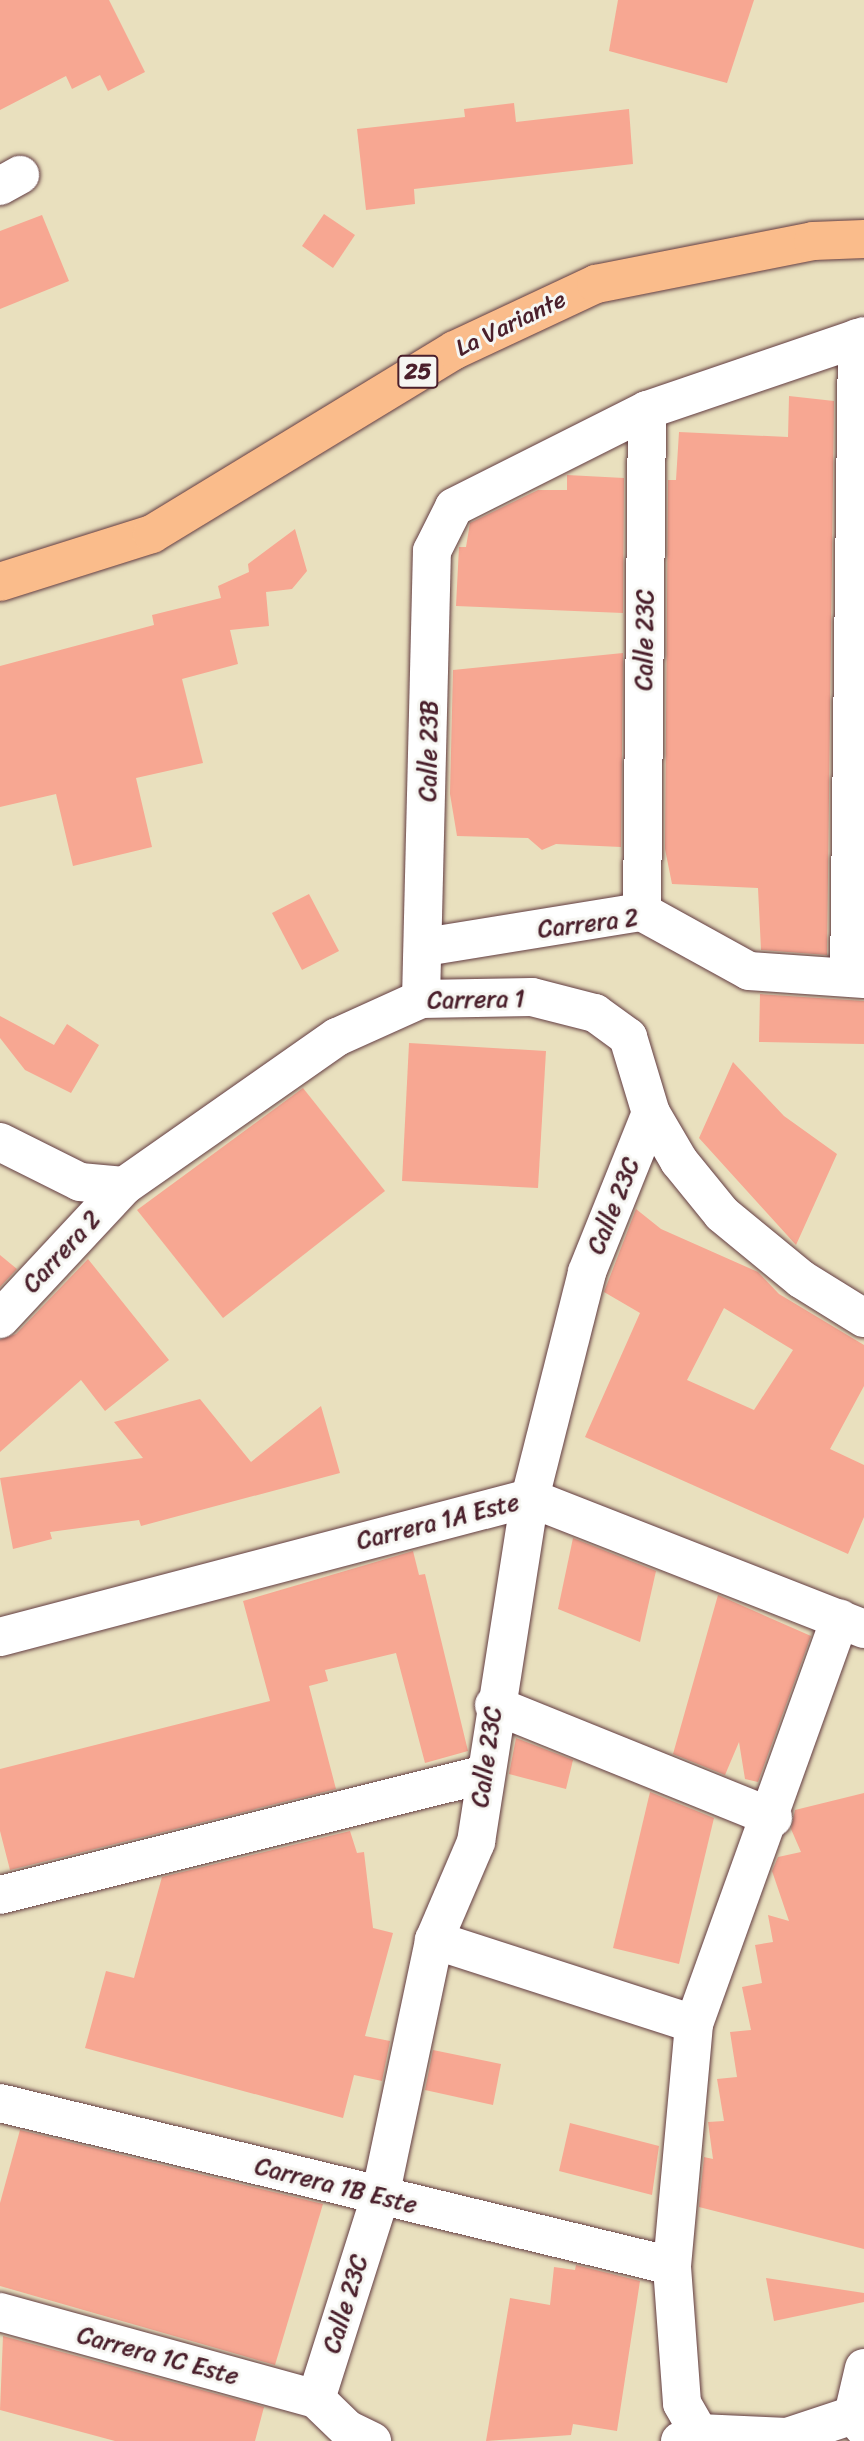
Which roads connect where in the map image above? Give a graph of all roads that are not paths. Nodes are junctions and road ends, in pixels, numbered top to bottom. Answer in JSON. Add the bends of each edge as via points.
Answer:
{"nodes":[{"id":1,"x":864,"y":239,"type":"edge"},
{"id":2,"x":860,"y":337,"type":"edge"},
{"id":3,"x":647,"y":410,"type":"junction"},
{"id":4,"x":0,"y":582,"type":"edge"},
{"id":5,"x":642,"y":912,"type":"junction"},
{"id":6,"x":425,"y":947,"type":"junction"},
{"id":7,"x":857,"y":978,"type":"edge"},
{"id":8,"x":421,"y":999,"type":"junction"},
{"id":9,"x":651,"y":1113,"type":"junction"},
{"id":10,"x":0,"y":1142,"type":"edge"},
{"id":11,"x":124,"y":1186,"type":"junction"},
{"id":12,"x":864,"y":1318,"type":"edge"},
{"id":13,"x":0,"y":1319,"type":"edge"},
{"id":14,"x":530,"y":1498,"type":"junction"},
{"id":15,"x":852,"y":1624,"type":"edge"},
{"id":16,"x":0,"y":1637,"type":"edge"},
{"id":17,"x":494,"y":1705,"type":"junction"},
{"id":18,"x":483,"y":1776,"type":"junction"},
{"id":19,"x":773,"y":1818,"type":"junction"},
{"id":20,"x":0,"y":1895,"type":"edge"},
{"id":21,"x":434,"y":1940,"type":"junction"},
{"id":22,"x":694,"y":2024,"type":"junction"},
{"id":23,"x":0,"y":2103,"type":"edge"},
{"id":24,"x":380,"y":2197,"type":"junction"},
{"id":25,"x":671,"y":2266,"type":"junction"},
{"id":26,"x":0,"y":2312,"type":"edge"},
{"id":27,"x":864,"y":2368,"type":"edge"},
{"id":28,"x":316,"y":2399,"type":"junction"},
{"id":29,"x":858,"y":2422,"type":"edge"},
{"id":30,"x":689,"y":2437,"type":"edge"},
{"id":31,"x":372,"y":2441,"type":"edge"}],
"edges":[{"from":1,"to":4,"type":"main road","name":"La Variante","number":"25","via":[[813,241],[596,284],[455,350],[152,534]]},
{"from":2,"to":3,"type":"street"},
{"from":2,"to":7,"type":"street"},
{"from":3,"to":5,"type":"street","name":"Calle 23C"},
{"from":3,"to":6,"type":"street","name":"Calle 23B","via":[[454,507],[432,551]]},
{"from":5,"to":6,"type":"street","name":"Carrera 2"},
{"from":5,"to":7,"type":"street","name":"Carrera 2","via":[[749,971]]},
{"from":6,"to":8,"type":"street","name":"Calle 23B"},
{"from":8,"to":9,"type":"street","name":"Carrera 1","via":[[532,997],[595,1013],[628,1037]]},
{"from":8,"to":11,"type":"street","name":"Carrera 1","via":[[337,1037]]},
{"from":9,"to":12,"type":"street","name":"Carrera 1","via":[[679,1161],[722,1214],[801,1279]]},
{"from":9,"to":14,"type":"street","name":"Calle 23C","via":[[587,1272]]},
{"from":10,"to":11,"type":"street","via":[[80,1182]]},
{"from":11,"to":13,"type":"street","name":"Carrera 2"},
{"from":14,"to":15,"type":"street","name":"Carrera 1A Este"},
{"from":14,"to":16,"type":"street","name":"Carrera 1A Este"},
{"from":14,"to":17,"type":"street","name":"Calle 23C"},
{"from":15,"to":19,"type":"street"},
{"from":17,"to":18,"type":"street","name":"Calle 23C"},
{"from":17,"to":19,"type":"street"},
{"from":18,"to":20,"type":"street"},
{"from":18,"to":21,"type":"street","name":"Calle 23C","via":[[476,1842]]},
{"from":19,"to":22,"type":"street"},
{"from":21,"to":22,"type":"street"},
{"from":21,"to":24,"type":"street","name":"Calle 23C"},
{"from":22,"to":25,"type":"street","via":[[682,2208]]},
{"from":23,"to":24,"type":"street","name":"Carrera 1B Este"},
{"from":24,"to":25,"type":"street","name":"Carrera 1B Este"},
{"from":24,"to":28,"type":"street","name":"Calle 23C"},
{"from":25,"to":30,"type":"street"},
{"from":26,"to":28,"type":"street","name":"Carrera 1C Este"},
{"from":27,"to":29,"type":"street"},
{"from":28,"to":31,"type":"street","via":[[347,2429]]},
{"from":29,"to":30,"type":"street","via":[[787,2437]]}]}
